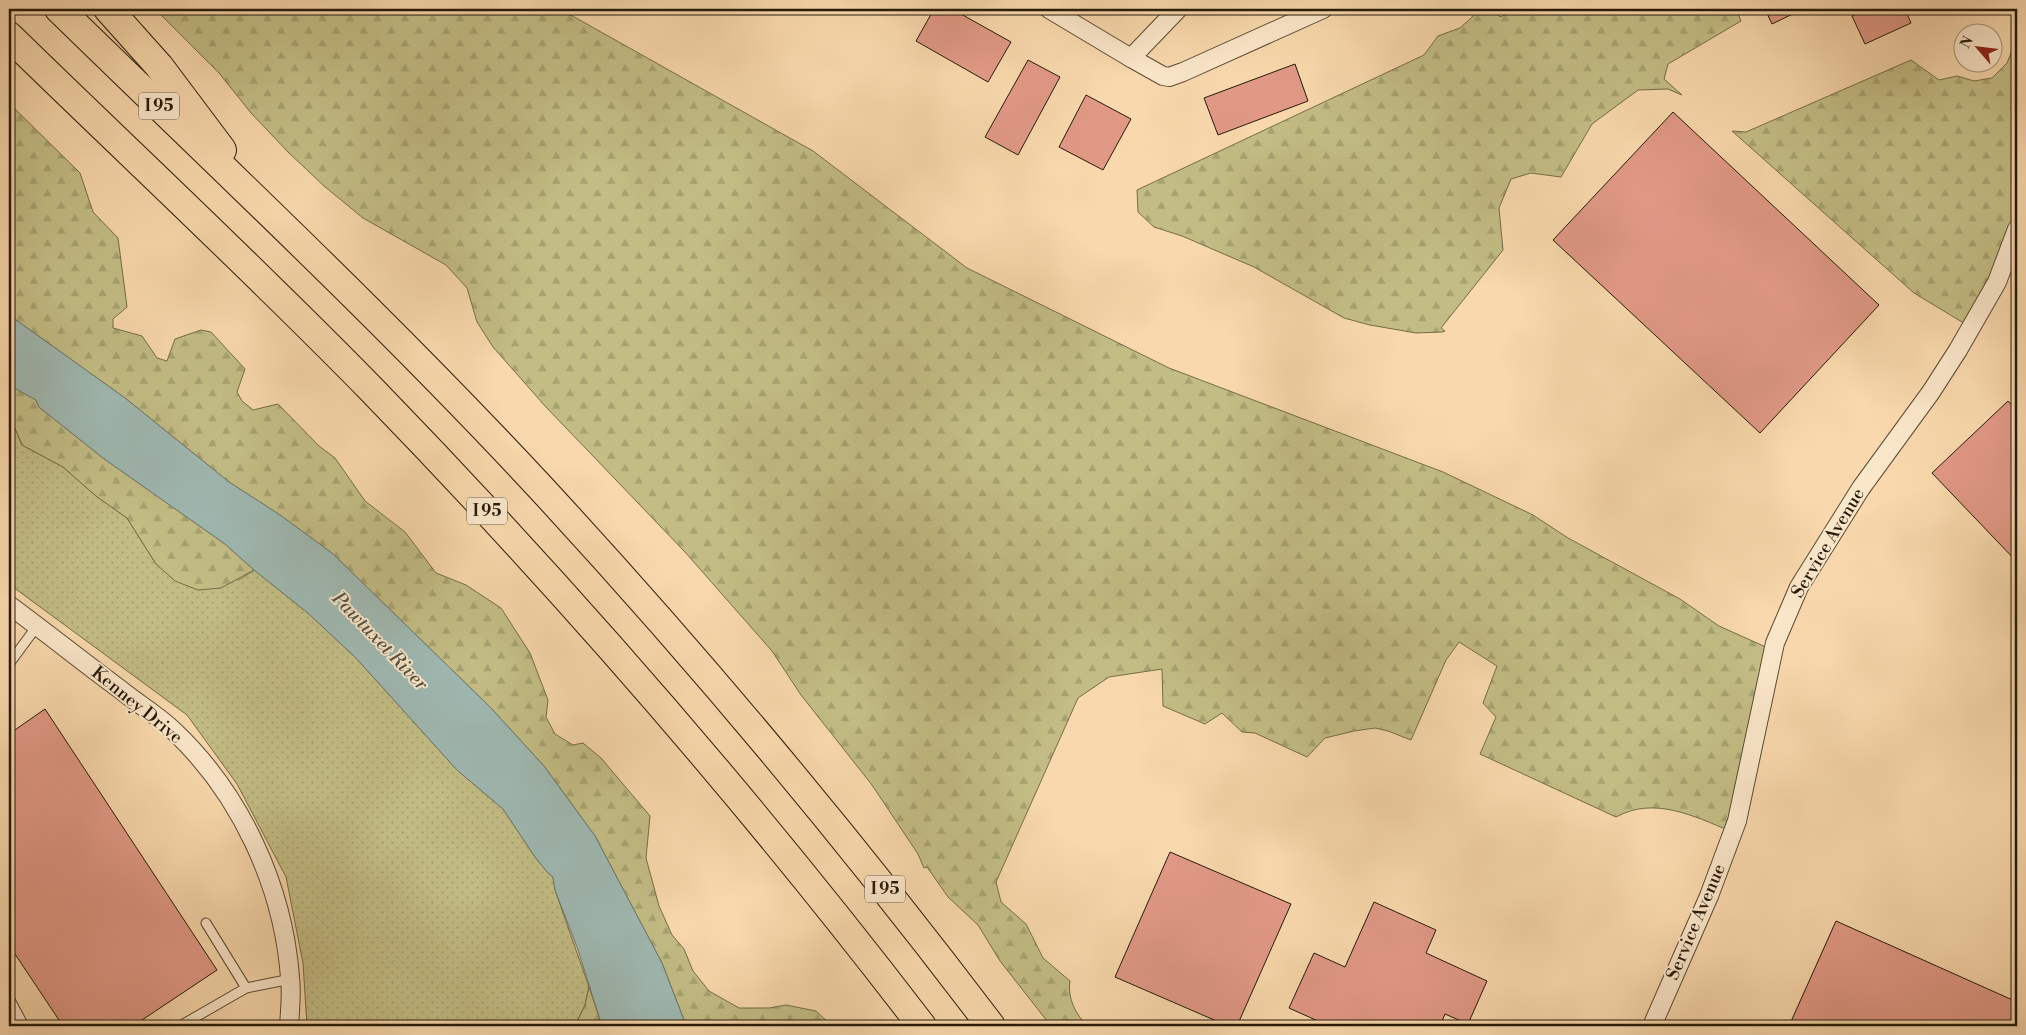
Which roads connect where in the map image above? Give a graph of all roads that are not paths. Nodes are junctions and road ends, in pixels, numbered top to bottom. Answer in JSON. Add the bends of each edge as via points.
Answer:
{"nodes":[{"id":1,"x":59,"y":9,"type":"edge"},
{"id":2,"x":108,"y":9,"type":"edge"},
{"id":3,"x":1049,"y":9,"type":"edge"},
{"id":4,"x":1178,"y":9,"type":"edge"},
{"id":5,"x":1323,"y":9,"type":"edge"},
{"id":6,"x":9,"y":36,"type":"edge"},
{"id":7,"x":1131,"y":58,"type":"junction"},
{"id":8,"x":259,"y":203,"type":"junction"},
{"id":9,"x":2017,"y":229,"type":"edge"},
{"id":10,"x":9,"y":606,"type":"edge"},
{"id":11,"x":37,"y":626,"type":"junction"},
{"id":12,"x":9,"y":664,"type":"edge"},
{"id":13,"x":206,"y":923,"type":"dead end"},
{"id":14,"x":290,"y":979,"type":"junction"},
{"id":15,"x":246,"y":988,"type":"junction"},
{"id":16,"x":9,"y":998,"type":"edge"},
{"id":17,"x":24,"y":1026,"type":"edge"},
{"id":18,"x":180,"y":1026,"type":"edge"},
{"id":19,"x":289,"y":1026,"type":"edge"},
{"id":20,"x":922,"y":1026,"type":"edge"},
{"id":21,"x":991,"y":1026,"type":"edge"},
{"id":22,"x":1652,"y":1026,"type":"edge"}],
"edges":[{"from":1,"to":8,"type":"highway","number":"I 95"},
{"from":2,"to":8,"type":"highway","via":[[181,93]]},
{"from":3,"to":7,"type":"street"},
{"from":4,"to":7,"type":"street"},
{"from":5,"to":7,"type":"street","via":[[1169,76],[1163,76]]},
{"from":6,"to":20,"type":"highway","number":"I 95","via":[[326,343],[510,536],[722,777],[812,885]]},
{"from":8,"to":21,"type":"highway","number":"I 95","via":[[392,333],[633,590],[841,834]]},
{"from":9,"to":22,"type":"street","name":"Service Avenue","via":[[1997,282],[1958,350],[1861,488],[1798,587],[1775,643],[1737,821]]},
{"from":10,"to":11,"type":"street","name":"Kenney Drive"},
{"from":11,"to":12,"type":"lane"},
{"from":11,"to":14,"type":"street","name":"Kenney Drive","via":[[174,731],[226,794],[247,828],[266,870],[280,912]]},
{"from":13,"to":15,"type":"lane"},
{"from":14,"to":15,"type":"lane"},
{"from":14,"to":19,"type":"street","name":"Kenney Drive"},
{"from":15,"to":18,"type":"lane"},
{"from":16,"to":17,"type":"lane"}]}
